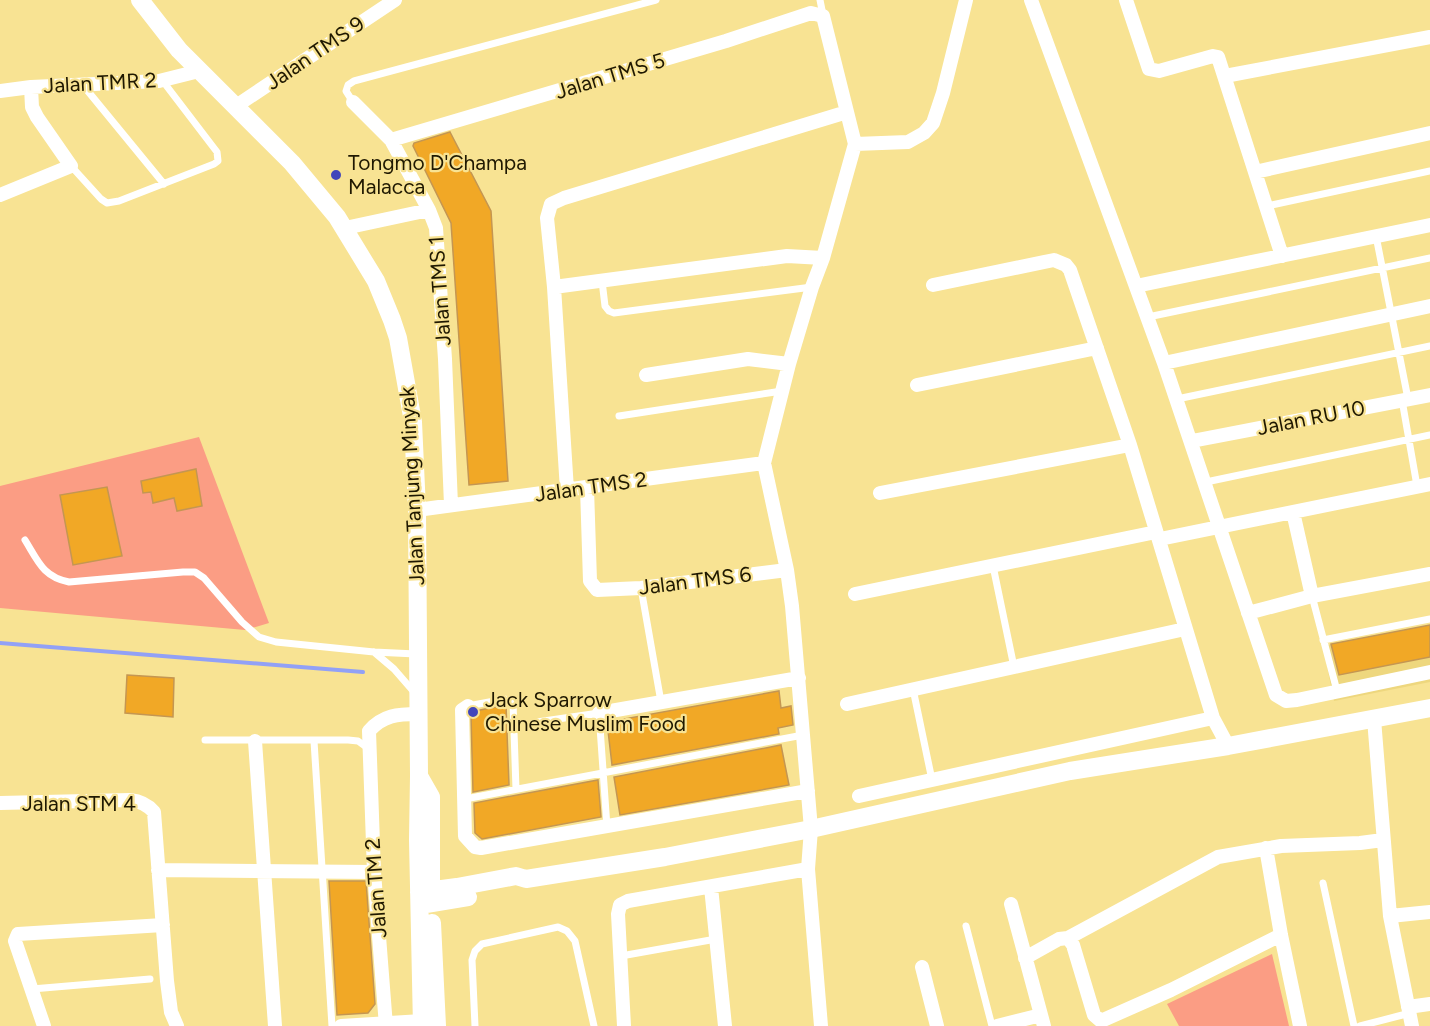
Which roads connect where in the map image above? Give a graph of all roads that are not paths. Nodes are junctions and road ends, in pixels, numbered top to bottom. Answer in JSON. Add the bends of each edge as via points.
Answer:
{"nodes":[{"id":1,"x":140,"y":0,"type":"edge"},
{"id":2,"x":394,"y":0,"type":"edge"},
{"id":3,"x":656,"y":0,"type":"edge"},
{"id":4,"x":820,"y":0,"type":"edge"},
{"id":5,"x":966,"y":0,"type":"edge"},
{"id":6,"x":1031,"y":0,"type":"edge"},
{"id":7,"x":1126,"y":0,"type":"edge"},
{"id":8,"x":824,"y":18,"type":"junction"},
{"id":9,"x":1430,"y":37,"type":"edge"},
{"id":10,"x":199,"y":70,"type":"junction"},
{"id":11,"x":1225,"y":76,"type":"junction"},
{"id":12,"x":162,"y":80,"type":"junction"},
{"id":13,"x":82,"y":84,"type":"junction"},
{"id":14,"x":32,"y":87,"type":"junction"},
{"id":15,"x":0,"y":92,"type":"edge"},
{"id":16,"x":353,"y":102,"type":"joint"},
{"id":17,"x":236,"y":106,"type":"junction"},
{"id":18,"x":847,"y":112,"type":"junction"},
{"id":19,"x":1430,"y":134,"type":"edge"},
{"id":20,"x":392,"y":140,"type":"junction"},
{"id":21,"x":855,"y":144,"type":"junction"},
{"id":22,"x":71,"y":166,"type":"junction"},
{"id":23,"x":1430,"y":171,"type":"edge"},
{"id":24,"x":1255,"y":172,"type":"junction"},
{"id":25,"x":164,"y":184,"type":"junction"},
{"id":26,"x":0,"y":195,"type":"edge"},
{"id":27,"x":1267,"y":206,"type":"junction"},
{"id":28,"x":429,"y":210,"type":"junction"},
{"id":29,"x":1430,"y":225,"type":"edge"},
{"id":30,"x":345,"y":228,"type":"junction"},
{"id":31,"x":1376,"y":236,"type":"junction"},
{"id":32,"x":1282,"y":256,"type":"junction"},
{"id":33,"x":823,"y":258,"type":"junction"},
{"id":34,"x":1430,"y":258,"type":"edge"},
{"id":35,"x":1381,"y":268,"type":"junction"},
{"id":36,"x":602,"y":281,"type":"junction"},
{"id":37,"x":933,"y":285,"type":"dead end"},
{"id":38,"x":1136,"y":286,"type":"junction"},
{"id":39,"x":554,"y":287,"type":"junction"},
{"id":40,"x":812,"y":287,"type":"junction"},
{"id":41,"x":1430,"y":306,"type":"edge"},
{"id":42,"x":1390,"y":313,"type":"junction"},
{"id":43,"x":1148,"y":317,"type":"junction"},
{"id":44,"x":1430,"y":346,"type":"edge"},
{"id":45,"x":1097,"y":348,"type":"junction"},
{"id":46,"x":1398,"y":353,"type":"junction"},
{"id":47,"x":1164,"y":363,"type":"junction"},
{"id":48,"x":789,"y":364,"type":"junction"},
{"id":49,"x":646,"y":375,"type":"dead end"},
{"id":50,"x":916,"y":385,"type":"dead end"},
{"id":51,"x":782,"y":391,"type":"junction"},
{"id":52,"x":1430,"y":395,"type":"edge"},
{"id":53,"x":1177,"y":399,"type":"junction"},
{"id":54,"x":1405,"y":400,"type":"junction"},
{"id":55,"x":619,"y":416,"type":"dead end"},
{"id":56,"x":1430,"y":435,"type":"edge"},
{"id":57,"x":1409,"y":440,"type":"junction"},
{"id":58,"x":1192,"y":441,"type":"junction"},
{"id":59,"x":1130,"y":446,"type":"junction"},
{"id":60,"x":764,"y":463,"type":"junction"},
{"id":61,"x":1206,"y":482,"type":"junction"},
{"id":62,"x":1424,"y":485,"type":"edge"},
{"id":63,"x":587,"y":488,"type":"junction"},
{"id":64,"x":567,"y":490,"type":"junction"},
{"id":65,"x":880,"y":493,"type":"dead end"},
{"id":66,"x":451,"y":505,"type":"junction"},
{"id":67,"x":417,"y":510,"type":"junction"},
{"id":68,"x":1293,"y":512,"type":"junction"},
{"id":69,"x":1216,"y":527,"type":"junction"},
{"id":70,"x":1158,"y":535,"type":"junction"},
{"id":71,"x":26,"y":540,"type":"dead end"},
{"id":72,"x":993,"y":566,"type":"junction"},
{"id":73,"x":787,"y":570,"type":"junction"},
{"id":74,"x":1430,"y":574,"type":"edge"},
{"id":75,"x":641,"y":588,"type":"junction"},
{"id":76,"x":855,"y":594,"type":"dead end"},
{"id":77,"x":1312,"y":596,"type":"junction"},
{"id":78,"x":1248,"y":613,"type":"junction"},
{"id":79,"x":1430,"y":619,"type":"edge"},
{"id":80,"x":1185,"y":629,"type":"junction"},
{"id":81,"x":1323,"y":640,"type":"junction"},
{"id":82,"x":374,"y":652,"type":"junction"},
{"id":83,"x":419,"y":654,"type":"junction"},
{"id":84,"x":1014,"y":667,"type":"junction"},
{"id":85,"x":1430,"y":672,"type":"edge"},
{"id":86,"x":799,"y":678,"type":"junction"},
{"id":87,"x":913,"y":689,"type":"junction"},
{"id":88,"x":1337,"y":691,"type":"junction"},
{"id":89,"x":661,"y":702,"type":"junction"},
{"id":90,"x":847,"y":704,"type":"dead end"},
{"id":91,"x":418,"y":706,"type":"junction"},
{"id":92,"x":468,"y":706,"type":"joint"},
{"id":93,"x":1430,"y":708,"type":"edge"},
{"id":94,"x":599,"y":713,"type":"junction"},
{"id":95,"x":1213,"y":718,"type":"junction"},
{"id":96,"x":1374,"y":719,"type":"junction"},
{"id":97,"x":537,"y":722,"type":"dead end"},
{"id":98,"x":803,"y":735,"type":"junction"},
{"id":99,"x":206,"y":740,"type":"dead end"},
{"id":100,"x":255,"y":741,"type":"junction"},
{"id":101,"x":314,"y":741,"type":"junction"},
{"id":102,"x":1228,"y":746,"type":"junction"},
{"id":103,"x":369,"y":749,"type":"junction"},
{"id":104,"x":603,"y":772,"type":"junction"},
{"id":105,"x":419,"y":776,"type":"junction"},
{"id":106,"x":932,"y":780,"type":"junction"},
{"id":107,"x":516,"y":789,"type":"junction"},
{"id":108,"x":808,"y":791,"type":"junction"},
{"id":109,"x":859,"y":796,"type":"dead end"},
{"id":110,"x":465,"y":799,"type":"junction"},
{"id":111,"x":0,"y":804,"type":"edge"},
{"id":112,"x":607,"y":827,"type":"junction"},
{"id":113,"x":811,"y":829,"type":"junction"},
{"id":114,"x":431,"y":835,"type":"junction"},
{"id":115,"x":1383,"y":840,"type":"junction"},
{"id":116,"x":1266,"y":848,"type":"junction"},
{"id":117,"x":808,"y":869,"type":"junction"},
{"id":118,"x":159,"y":870,"type":"junction"},
{"id":119,"x":264,"y":872,"type":"junction"},
{"id":120,"x":323,"y":872,"type":"junction"},
{"id":121,"x":374,"y":872,"type":"junction"},
{"id":122,"x":1323,"y":883,"type":"dead end"},
{"id":123,"x":711,"y":887,"type":"junction"},
{"id":124,"x":459,"y":893,"type":"junction"},
{"id":125,"x":425,"y":898,"type":"junction"},
{"id":126,"x":1011,"y":904,"type":"dead end"},
{"id":127,"x":1430,"y":912,"type":"edge"},
{"id":128,"x":1390,"y":916,"type":"junction"},
{"id":129,"x":163,"y":925,"type":"junction"},
{"id":130,"x":966,"y":926,"type":"dead end"},
{"id":131,"x":1281,"y":935,"type":"junction"},
{"id":132,"x":433,"y":937,"type":"junction"},
{"id":133,"x":1068,"y":938,"type":"junction"},
{"id":134,"x":716,"y":939,"type":"junction"},
{"id":135,"x":621,"y":956,"type":"junction"},
{"id":136,"x":1025,"y":958,"type":"junction"},
{"id":137,"x":922,"y":967,"type":"dead end"},
{"id":138,"x":150,"y":979,"type":"dead end"},
{"id":139,"x":32,"y":989,"type":"junction"},
{"id":140,"x":1430,"y":1004,"type":"edge"},
{"id":141,"x":1410,"y":1015,"type":"edge"},
{"id":142,"x":1043,"y":1020,"type":"edge"},
{"id":143,"x":427,"y":1024,"type":"edge"},
{"id":144,"x":386,"y":1025,"type":"edge"},
{"id":145,"x":44,"y":1026,"type":"edge"},
{"id":146,"x":177,"y":1026,"type":"edge"},
{"id":147,"x":275,"y":1026,"type":"edge"},
{"id":148,"x":332,"y":1026,"type":"edge"},
{"id":149,"x":341,"y":1026,"type":"edge"},
{"id":150,"x":475,"y":1026,"type":"edge"},
{"id":151,"x":594,"y":1026,"type":"edge"},
{"id":152,"x":624,"y":1026,"type":"edge"},
{"id":153,"x":725,"y":1026,"type":"edge"},
{"id":154,"x":821,"y":1026,"type":"edge"},
{"id":155,"x":937,"y":1026,"type":"edge"},
{"id":156,"x":992,"y":1026,"type":"edge"},
{"id":157,"x":997,"y":1026,"type":"edge"},
{"id":158,"x":1300,"y":1026,"type":"edge"},
{"id":159,"x":1354,"y":1026,"type":"edge"},
{"id":160,"x":1360,"y":1026,"type":"edge"}],
"edges":[{"from":1,"to":10,"type":"main road","name":"Jalan Tanjung Minyak","via":[[163,32]]},
{"from":2,"to":17,"type":"street","name":"Jalan TMS 9"},
{"from":3,"to":16,"type":"lane","via":[[354,81],[346,91]]},
{"from":4,"to":8,"type":"lane"},
{"from":5,"to":21,"type":"street","via":[[933,123],[908,142]]},
{"from":6,"to":38,"type":"street"},
{"from":7,"to":11,"type":"street","via":[[1149,69],[1159,71],[1213,56],[1218,57]]},
{"from":8,"to":18,"type":"street"},
{"from":8,"to":20,"type":"street","name":"Jalan TMS 5","via":[[812,13]]},
{"from":9,"to":11,"type":"street"},
{"from":10,"to":12,"type":"street","name":"Jalan TMR 2"},
{"from":10,"to":17,"type":"main road","name":"Jalan Tanjung Minyak"},
{"from":11,"to":24,"type":"street"},
{"from":12,"to":13,"type":"street","name":"Jalan TMR 2"},
{"from":12,"to":25,"type":"lane","via":[[219,157],[214,164]]},
{"from":13,"to":14,"type":"street","name":"Jalan TMR 2"},
{"from":13,"to":25,"type":"lane"},
{"from":14,"to":15,"type":"street","name":"Jalan TMR 2"},
{"from":14,"to":22,"type":"street","via":[[32,107]]},
{"from":16,"to":20,"type":"street","name":"Jalan TMS 1"},
{"from":17,"to":30,"type":"main road","name":"Jalan Tanjung Minyak","via":[[308,181]]},
{"from":18,"to":21,"type":"street"},
{"from":18,"to":39,"type":"street","via":[[551,204],[547,218]]},
{"from":19,"to":24,"type":"street"},
{"from":20,"to":28,"type":"street","name":"Jalan TMS 1"},
{"from":21,"to":33,"type":"street"},
{"from":22,"to":25,"type":"lane","via":[[107,202]]},
{"from":22,"to":26,"type":"street"},
{"from":23,"to":27,"type":"lane"},
{"from":24,"to":27,"type":"street"},
{"from":27,"to":32,"type":"street"},
{"from":28,"to":30,"type":"street"},
{"from":28,"to":66,"type":"street","name":"Jalan TMS 1","via":[[436,228]]},
{"from":29,"to":31,"type":"street"},
{"from":30,"to":67,"type":"main road","name":"Jalan Tanjung Minyak","via":[[376,280],[398,338],[412,422]]},
{"from":31,"to":32,"type":"street"},
{"from":31,"to":35,"type":"lane"},
{"from":32,"to":38,"type":"street"},
{"from":33,"to":36,"type":"street","via":[[787,256]]},
{"from":33,"to":40,"type":"street"},
{"from":34,"to":35,"type":"lane"},
{"from":35,"to":42,"type":"lane"},
{"from":35,"to":43,"type":"lane"},
{"from":36,"to":39,"type":"street"},
{"from":36,"to":40,"type":"lane","via":[[606,306],[614,313]]},
{"from":37,"to":45,"type":"street","via":[[1054,260],[1062,262],[1070,270]]},
{"from":38,"to":43,"type":"street"},
{"from":39,"to":64,"type":"street"},
{"from":40,"to":48,"type":"street"},
{"from":41,"to":42,"type":"street"},
{"from":42,"to":46,"type":"lane"},
{"from":42,"to":47,"type":"street"},
{"from":43,"to":47,"type":"street"},
{"from":44,"to":46,"type":"lane"},
{"from":45,"to":50,"type":"street"},
{"from":45,"to":59,"type":"street"},
{"from":46,"to":53,"type":"lane"},
{"from":46,"to":54,"type":"lane"},
{"from":47,"to":53,"type":"street"},
{"from":48,"to":49,"type":"street","via":[[748,359]]},
{"from":48,"to":51,"type":"street"},
{"from":51,"to":55,"type":"lane"},
{"from":51,"to":60,"type":"street"},
{"from":52,"to":54,"type":"street","name":"Jalan RU 10"},
{"from":53,"to":58,"type":"street"},
{"from":54,"to":57,"type":"lane"},
{"from":54,"to":58,"type":"street","name":"Jalan RU 10"},
{"from":56,"to":57,"type":"lane"},
{"from":57,"to":61,"type":"lane"},
{"from":57,"to":62,"type":"lane"},
{"from":58,"to":61,"type":"street"},
{"from":59,"to":65,"type":"street"},
{"from":59,"to":70,"type":"street"},
{"from":60,"to":63,"type":"street","name":"Jalan TMS 2"},
{"from":60,"to":73,"type":"street"},
{"from":61,"to":69,"type":"street"},
{"from":62,"to":68,"type":"street"},
{"from":63,"to":64,"type":"street","name":"Jalan TMS 2"},
{"from":63,"to":75,"type":"street","name":"Jalan TMS 6","via":[[590,581],[597,590]]},
{"from":64,"to":66,"type":"street","name":"Jalan TMS 2"},
{"from":66,"to":67,"type":"street","name":"Jalan TMS 2"},
{"from":67,"to":83,"type":"main road","name":"Jalan Tanjung Minyak"},
{"from":68,"to":69,"type":"street"},
{"from":68,"to":77,"type":"street"},
{"from":69,"to":70,"type":"street"},
{"from":69,"to":78,"type":"street"},
{"from":70,"to":72,"type":"street"},
{"from":70,"to":80,"type":"street"},
{"from":71,"to":82,"type":"lane","via":[[45,572],[58,580],[195,572],[259,637]]},
{"from":72,"to":76,"type":"street"},
{"from":72,"to":84,"type":"lane"},
{"from":73,"to":75,"type":"street","name":"Jalan TMS 6"},
{"from":73,"to":86,"type":"street"},
{"from":74,"to":77,"type":"street"},
{"from":75,"to":89,"type":"lane"},
{"from":77,"to":78,"type":"street"},
{"from":77,"to":81,"type":"lane"},
{"from":78,"to":88,"type":"street","via":[[1276,695],[1286,701]]},
{"from":79,"to":81,"type":"lane"},
{"from":80,"to":84,"type":"street"},
{"from":80,"to":95,"type":"street"},
{"from":81,"to":88,"type":"lane"},
{"from":82,"to":83,"type":"lane"},
{"from":82,"to":91,"type":"lane","via":[[394,669]]},
{"from":83,"to":91,"type":"main road","name":"Jalan Tanjung Minyak"},
{"from":84,"to":87,"type":"street"},
{"from":85,"to":88,"type":"street"},
{"from":86,"to":89,"type":"street"},
{"from":86,"to":98,"type":"street"},
{"from":87,"to":90,"type":"street"},
{"from":87,"to":106,"type":"lane"},
{"from":89,"to":94,"type":"street"},
{"from":91,"to":103,"type":"street","name":"Jalan TM 2","via":[[378,720],[369,730]]},
{"from":91,"to":105,"type":"main road","name":"Jalan Tanjung Minyak"},
{"from":92,"to":107,"type":"lane","via":[[505,699],[513,702]]},
{"from":92,"to":110,"type":"street","via":[[462,710]]},
{"from":93,"to":96,"type":"main road"},
{"from":94,"to":97,"type":"lane"},
{"from":94,"to":104,"type":"lane"},
{"from":95,"to":102,"type":"street"},
{"from":95,"to":106,"type":"street"},
{"from":96,"to":102,"type":"main road"},
{"from":96,"to":115,"type":"street"},
{"from":98,"to":104,"type":"lane"},
{"from":98,"to":108,"type":"street"},
{"from":99,"to":100,"type":"lane"},
{"from":100,"to":101,"type":"lane"},
{"from":100,"to":119,"type":"street"},
{"from":101,"to":103,"type":"lane","via":[[358,741]]},
{"from":101,"to":120,"type":"lane"},
{"from":102,"to":113,"type":"main road","via":[[1070,771]]},
{"from":103,"to":121,"type":"street","name":"Jalan TM 2"},
{"from":104,"to":107,"type":"lane"},
{"from":104,"to":112,"type":"lane"},
{"from":105,"to":114,"type":"main road","name":"Jalan Tanjung Minyak","via":[[431,797]]},
{"from":105,"to":125,"type":"main road","name":"Jalan Tanjung Minyak"},
{"from":106,"to":109,"type":"street"},
{"from":107,"to":110,"type":"lane"},
{"from":108,"to":112,"type":"street"},
{"from":108,"to":113,"type":"street"},
{"from":110,"to":112,"type":"street","via":[[465,836],[474,847]]},
{"from":111,"to":118,"type":"street","name":"Jalan STM 4","via":[[139,801],[154,812]]},
{"from":113,"to":117,"type":"street"},
{"from":113,"to":124,"type":"main road","via":[[526,879],[519,887]]},
{"from":114,"to":124,"type":"main road","via":[[436,847],[438,879]]},
{"from":114,"to":125,"type":"main road","name":"Jalan Tanjung Minyak"},
{"from":115,"to":116,"type":"street"},
{"from":115,"to":128,"type":"street"},
{"from":116,"to":131,"type":"street"},
{"from":116,"to":133,"type":"street","via":[[1218,857]]},
{"from":117,"to":123,"type":"street"},
{"from":117,"to":154,"type":"street"},
{"from":118,"to":119,"type":"street"},
{"from":118,"to":129,"type":"street"},
{"from":119,"to":120,"type":"street"},
{"from":119,"to":147,"type":"street"},
{"from":120,"to":121,"type":"street"},
{"from":120,"to":148,"type":"lane"},
{"from":121,"to":144,"type":"street","name":"Jalan TM 2"},
{"from":122,"to":159,"type":"lane"},
{"from":123,"to":134,"type":"street"},
{"from":123,"to":135,"type":"street","via":[[628,901],[620,906]]},
{"from":124,"to":125,"type":"main road"},
{"from":124,"to":132,"type":"main road","via":[[442,913]]},
{"from":125,"to":132,"type":"main road","name":"Jalan Tanjung Minyak"},
{"from":125,"to":143,"type":"main road","name":"Jalan Tanjung Minyak"},
{"from":126,"to":136,"type":"street"},
{"from":127,"to":128,"type":"street"},
{"from":128,"to":141,"type":"street"},
{"from":129,"to":139,"type":"street","via":[[18,934],[15,941]]},
{"from":129,"to":146,"type":"street","via":[[171,1012]]},
{"from":130,"to":156,"type":"lane"},
{"from":131,"to":133,"type":"street","via":[[1101,1021],[1094,1015]]},
{"from":131,"to":158,"type":"street"},
{"from":132,"to":143,"type":"main road","name":"Jalan Tanjung Minyak"},
{"from":133,"to":136,"type":"street"},
{"from":134,"to":135,"type":"lane"},
{"from":134,"to":153,"type":"street"},
{"from":135,"to":152,"type":"street"},
{"from":136,"to":142,"type":"street"},
{"from":137,"to":155,"type":"street"},
{"from":138,"to":139,"type":"lane"},
{"from":139,"to":145,"type":"street"},
{"from":140,"to":141,"type":"street"},
{"from":141,"to":160,"type":"lane"},
{"from":142,"to":157,"type":"street"},
{"from":143,"to":144,"type":"street"},
{"from":144,"to":149,"type":"street"},
{"from":150,"to":151,"type":"lane","via":[[475,951],[482,944],[558,927],[575,941]]}]}
